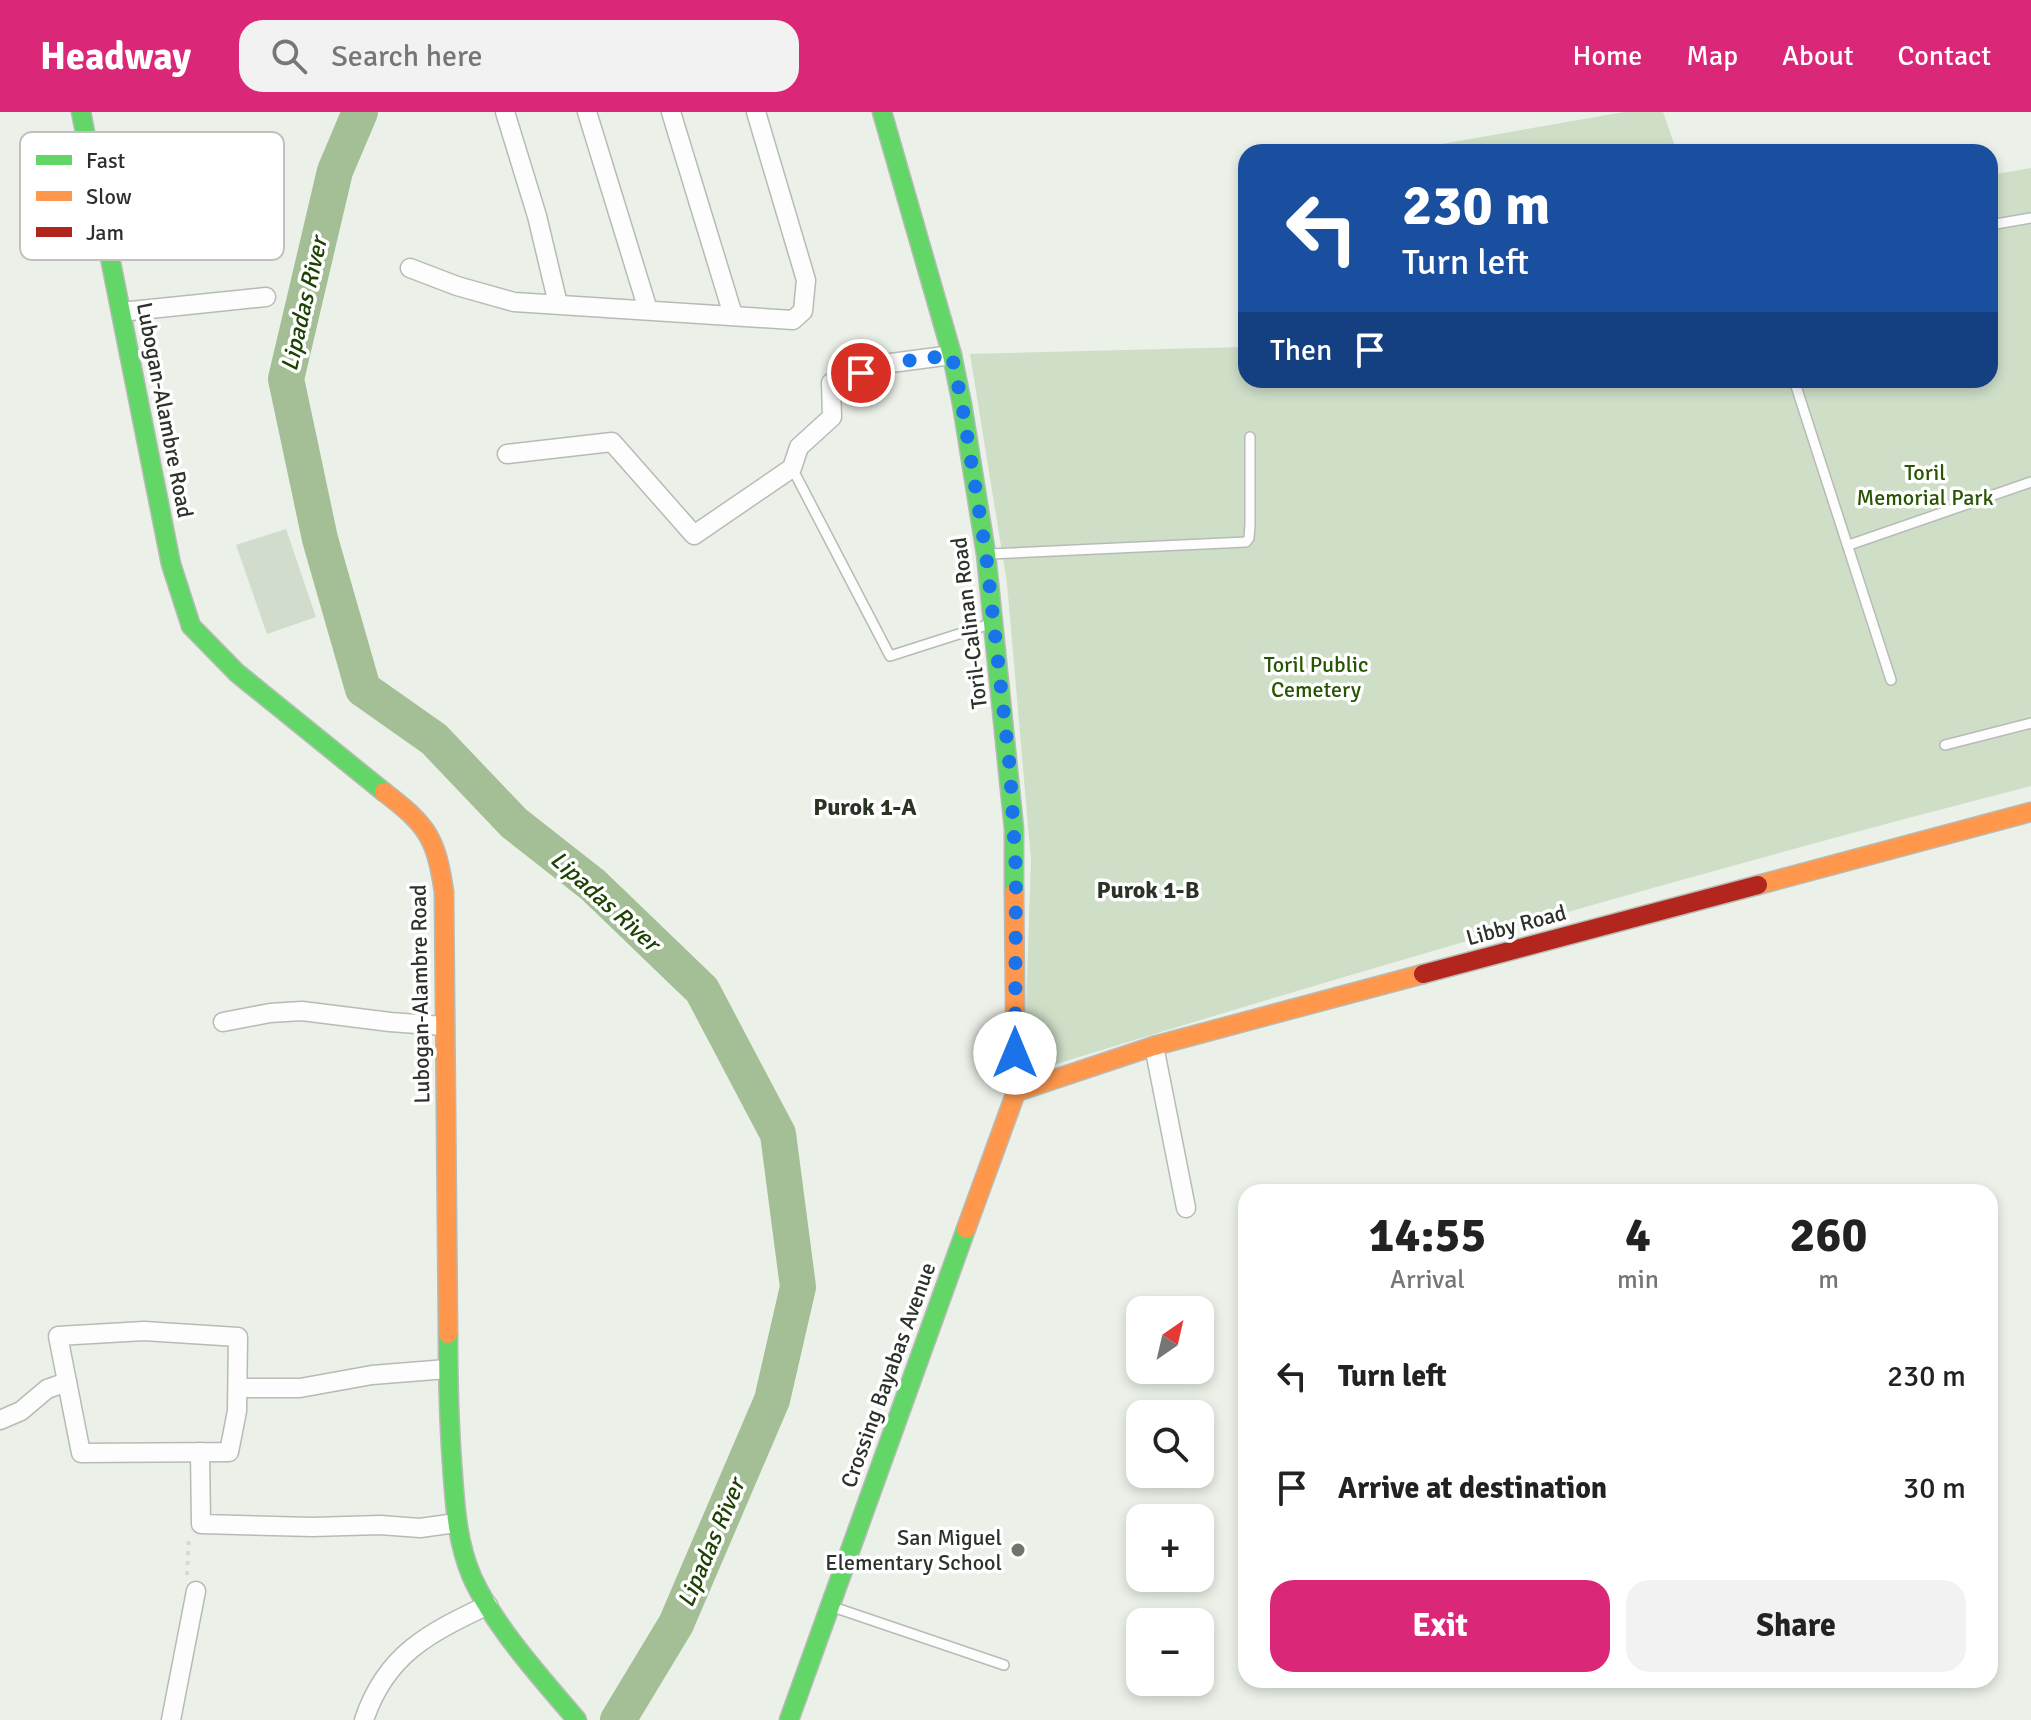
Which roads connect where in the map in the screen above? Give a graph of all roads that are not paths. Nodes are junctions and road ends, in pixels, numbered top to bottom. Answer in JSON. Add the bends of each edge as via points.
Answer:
{"nodes":[{"id":1,"x":81,"y":112,"type":"edge"},
{"id":2,"x":505,"y":112,"type":"edge"},
{"id":3,"x":587,"y":112,"type":"edge"},
{"id":4,"x":671,"y":112,"type":"edge"},
{"id":5,"x":756,"y":112,"type":"edge"},
{"id":6,"x":882,"y":112,"type":"edge"},
{"id":7,"x":85,"y":132,"type":"edge"},
{"id":8,"x":2031,"y":218,"type":"edge"},
{"id":9,"x":1998,"y":224,"type":"edge"},
{"id":10,"x":111,"y":260,"type":"edge"},
{"id":11,"x":410,"y":268,"type":"dead end"},
{"id":12,"x":266,"y":297,"type":"dead end"},
{"id":13,"x":558,"y":304,"type":"junction"},
{"id":14,"x":648,"y":310,"type":"junction"},
{"id":15,"x":121,"y":312,"type":"junction"},
{"id":16,"x":733,"y":315,"type":"junction"},
{"id":17,"x":952,"y":355,"type":"junction"},
{"id":18,"x":1797,"y":388,"type":"edge"},
{"id":19,"x":1250,"y":437,"type":"dead end"},
{"id":20,"x":507,"y":454,"type":"dead end"},
{"id":21,"x":792,"y":468,"type":"junction"},
{"id":22,"x":2031,"y":482,"type":"edge"},
{"id":23,"x":1849,"y":545,"type":"junction"},
{"id":24,"x":986,"y":554,"type":"junction"},
{"id":25,"x":994,"y":622,"type":"junction"},
{"id":26,"x":1891,"y":680,"type":"dead end"},
{"id":27,"x":2031,"y":723,"type":"edge"},
{"id":28,"x":1945,"y":745,"type":"dead end"},
{"id":29,"x":2031,"y":812,"type":"edge"},
{"id":30,"x":223,"y":1022,"type":"dead end"},
{"id":31,"x":444,"y":1026,"type":"junction"},
{"id":32,"x":1154,"y":1046,"type":"junction"},
{"id":33,"x":1016,"y":1092,"type":"junction"},
{"id":34,"x":1186,"y":1208,"type":"dead end"},
{"id":35,"x":447,"y":1369,"type":"junction"},
{"id":36,"x":67,"y":1382,"type":"junction"},
{"id":37,"x":238,"y":1388,"type":"junction"},
{"id":38,"x":0,"y":1420,"type":"edge"},
{"id":39,"x":200,"y":1452,"type":"junction"},
{"id":40,"x":456,"y":1523,"type":"junction"},
{"id":41,"x":196,"y":1591,"type":"road end"},
{"id":42,"x":488,"y":1605,"type":"junction"},
{"id":43,"x":831,"y":1606,"type":"junction"},
{"id":44,"x":1004,"y":1665,"type":"dead end"},
{"id":45,"x":571,"y":1713,"type":"edge"},
{"id":46,"x":171,"y":1720,"type":"edge"},
{"id":47,"x":364,"y":1720,"type":"edge"},
{"id":48,"x":789,"y":1720,"type":"edge"}],
"edges":[{"from":1,"to":7,"type":"main road","name":"Lubogan-Alambre Road"},
{"from":2,"to":13,"type":"street"},
{"from":3,"to":14,"type":"street"},
{"from":4,"to":16,"type":"street"},
{"from":5,"to":16,"type":"street","via":[[806,280],[806,300],[793,320]]},
{"from":6,"to":17,"type":"main road","name":"Toril-Calinan Road"},
{"from":8,"to":9,"type":"lane"},
{"from":10,"to":15,"type":"main road","name":"Lubogan-Alambre Road"},
{"from":11,"to":13,"type":"street","via":[[514,302]]},
{"from":12,"to":15,"type":"street"},
{"from":13,"to":14,"type":"street"},
{"from":14,"to":16,"type":"street"},
{"from":15,"to":31,"type":"main road","name":"Lubogan-Alambre Road","via":[[171,564],[191,626],[237,673],[415,816],[430,837],[444,892]]},
{"from":17,"to":21,"type":"street","via":[[891,363],[831,383],[832,417],[799,447]]},
{"from":17,"to":24,"type":"main road","name":"Toril-Calinan Road"},
{"from":18,"to":23,"type":"lane"},
{"from":19,"to":24,"type":"lane","via":[[1246,542]]},
{"from":20,"to":21,"type":"street","via":[[612,442],[694,535]]},
{"from":21,"to":25,"type":"lane","via":[[890,656]]},
{"from":22,"to":23,"type":"lane"},
{"from":23,"to":26,"type":"lane"},
{"from":24,"to":25,"type":"main road","name":"Toril-Calinan Road"},
{"from":25,"to":33,"type":"main road","name":"Toril-Calinan Road","via":[[1014,829]]},
{"from":27,"to":28,"type":"lane"},
{"from":29,"to":32,"type":"main road","name":"Libby Road"},
{"from":30,"to":31,"type":"street","via":[[302,1011]]},
{"from":31,"to":35,"type":"main road","name":"Lubogan-Alambre Road"},
{"from":32,"to":33,"type":"main road","name":"Libby Road"},
{"from":32,"to":34,"type":"street"},
{"from":33,"to":43,"type":"main road","name":"Crossing Bayabas Avenue"},
{"from":35,"to":37,"type":"street","via":[[300,1388]]},
{"from":35,"to":40,"type":"main road","name":"Lubogan-Alambre Road"},
{"from":36,"to":37,"type":"street","via":[[58,1336],[185,1332],[238,1337]]},
{"from":36,"to":38,"type":"street"},
{"from":36,"to":39,"type":"street","via":[[81,1453]]},
{"from":37,"to":39,"type":"street","via":[[229,1452]]},
{"from":39,"to":40,"type":"street","via":[[201,1524],[420,1528]]},
{"from":40,"to":42,"type":"main road","name":"Lubogan-Alambre Road","via":[[472,1576]]},
{"from":41,"to":46,"type":"street"},
{"from":42,"to":45,"type":"main road","name":"Lubogan-Alambre Road"},
{"from":42,"to":47,"type":"street","via":[[414,1645],[379,1686]]},
{"from":43,"to":44,"type":"lane"},
{"from":43,"to":48,"type":"main road","name":"Crossing Bayabas Avenue"}]}
